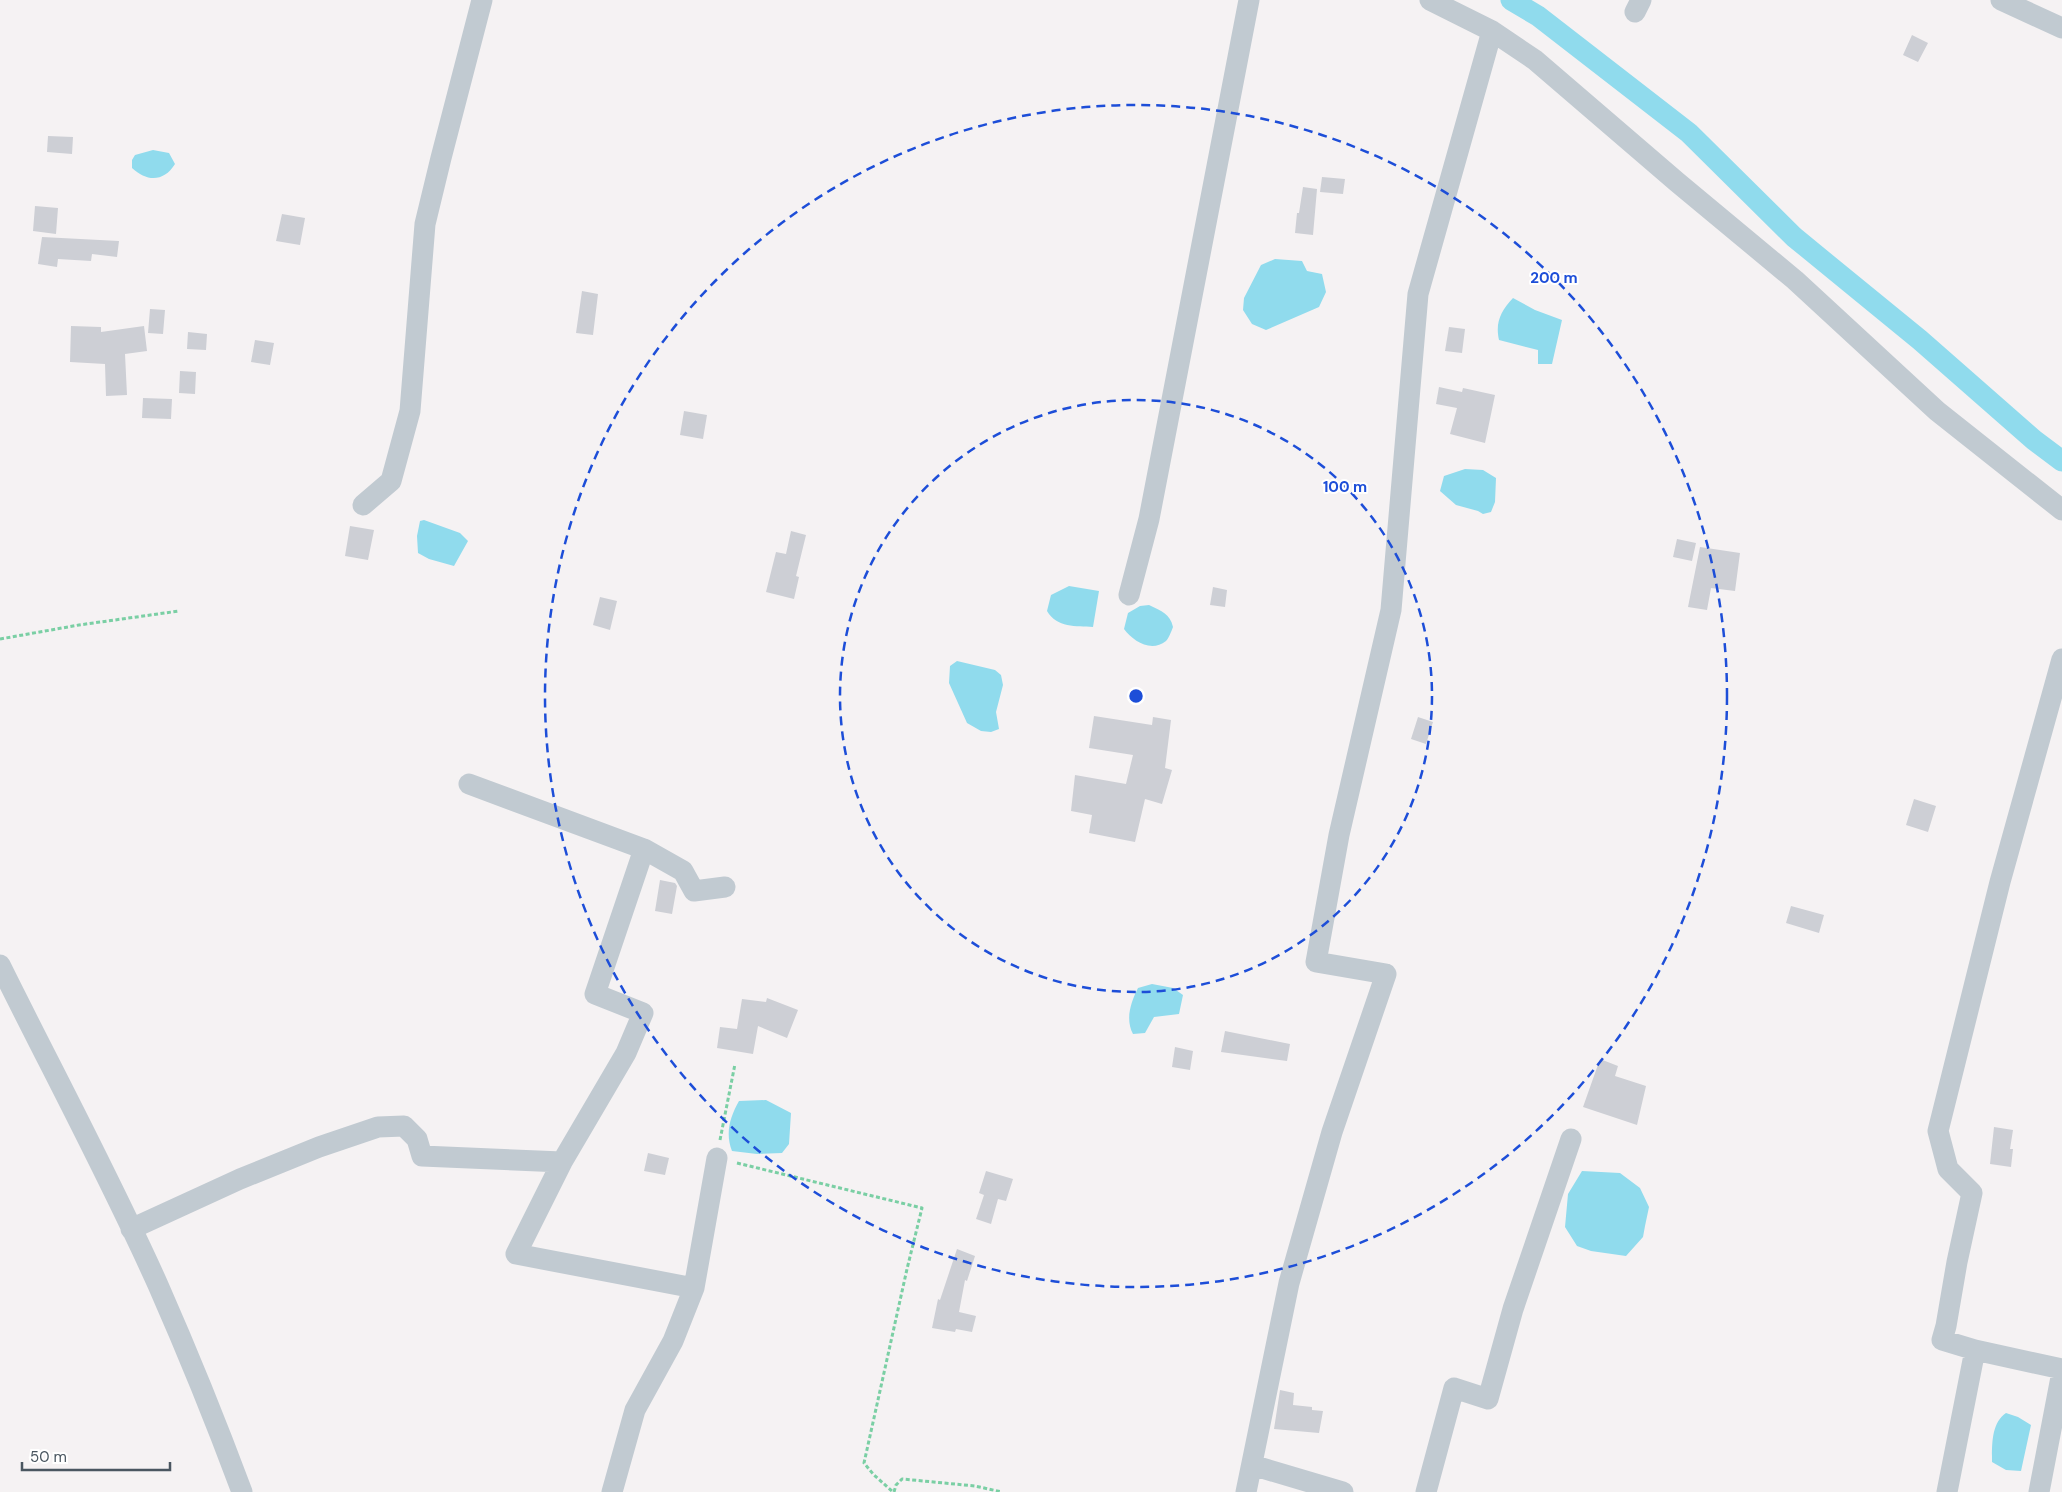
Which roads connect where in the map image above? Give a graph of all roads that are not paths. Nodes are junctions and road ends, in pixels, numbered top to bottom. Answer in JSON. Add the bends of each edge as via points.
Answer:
{"nodes":[{"id":1,"x":482,"y":0,"type":"edge"},
{"id":2,"x":1249,"y":0,"type":"edge"},
{"id":3,"x":1430,"y":0,"type":"edge"},
{"id":4,"x":2001,"y":0,"type":"edge"},
{"id":5,"x":2062,"y":28,"type":"edge"},
{"id":6,"x":1492,"y":31,"type":"junction"},
{"id":7,"x":363,"y":505,"type":"dead end"},
{"id":8,"x":2062,"y":510,"type":"edge"},
{"id":9,"x":1130,"y":595,"type":"dead end"},
{"id":10,"x":2062,"y":659,"type":"edge"},
{"id":11,"x":469,"y":784,"type":"dead end"},
{"id":12,"x":644,"y":849,"type":"junction"},
{"id":13,"x":725,"y":887,"type":"dead end"},
{"id":14,"x":0,"y":965,"type":"edge"},
{"id":15,"x":1570,"y":1139,"type":"dead end"},
{"id":16,"x":717,"y":1158,"type":"road end"},
{"id":17,"x":562,"y":1162,"type":"junction"},
{"id":18,"x":131,"y":1229,"type":"junction"},
{"id":19,"x":694,"y":1288,"type":"junction"},
{"id":20,"x":1975,"y":1350,"type":"junction"},
{"id":21,"x":2062,"y":1370,"type":"edge"},
{"id":22,"x":1252,"y":1465,"type":"junction"},
{"id":23,"x":242,"y":1492,"type":"edge"},
{"id":24,"x":612,"y":1492,"type":"edge"},
{"id":25,"x":1246,"y":1492,"type":"edge"},
{"id":26,"x":1343,"y":1492,"type":"edge"},
{"id":27,"x":1426,"y":1492,"type":"edge"},
{"id":28,"x":1947,"y":1492,"type":"edge"},
{"id":29,"x":2040,"y":1492,"type":"edge"}],
"edges":[{"from":1,"to":7,"type":"street","via":[[426,224],[410,411],[391,481]]},
{"from":2,"to":9,"type":"street","via":[[1148,519]]},
{"from":3,"to":6,"type":"street"},
{"from":4,"to":5,"type":"street"},
{"from":6,"to":8,"type":"street","via":[[1535,60],[1795,280],[1937,411]]},
{"from":6,"to":22,"type":"street","via":[[1418,294],[1391,610],[1339,835],[1316,962],[1386,974],[1332,1132],[1289,1284]]},
{"from":10,"to":20,"type":"street","via":[[2002,872],[1938,1131],[1948,1169],[1972,1193],[1942,1340]]},
{"from":11,"to":12,"type":"street"},
{"from":12,"to":13,"type":"street","via":[[683,871],[694,891]]},
{"from":12,"to":17,"type":"street","via":[[595,994],[642,1013],[626,1053]]},
{"from":14,"to":18,"type":"street"},
{"from":15,"to":27,"type":"street","via":[[1516,1300],[1488,1399],[1454,1388]]},
{"from":16,"to":19,"type":"street"},
{"from":17,"to":18,"type":"street","via":[[422,1156],[416,1138],[404,1126],[378,1127],[240,1178]]},
{"from":17,"to":19,"type":"street","via":[[516,1254]]},
{"from":18,"to":23,"type":"street","via":[[220,1431]]},
{"from":19,"to":24,"type":"street","via":[[673,1340],[635,1410]]},
{"from":20,"to":21,"type":"street"},
{"from":20,"to":28,"type":"street"},
{"from":21,"to":29,"type":"street"},
{"from":22,"to":25,"type":"street"},
{"from":22,"to":26,"type":"street"}]}
